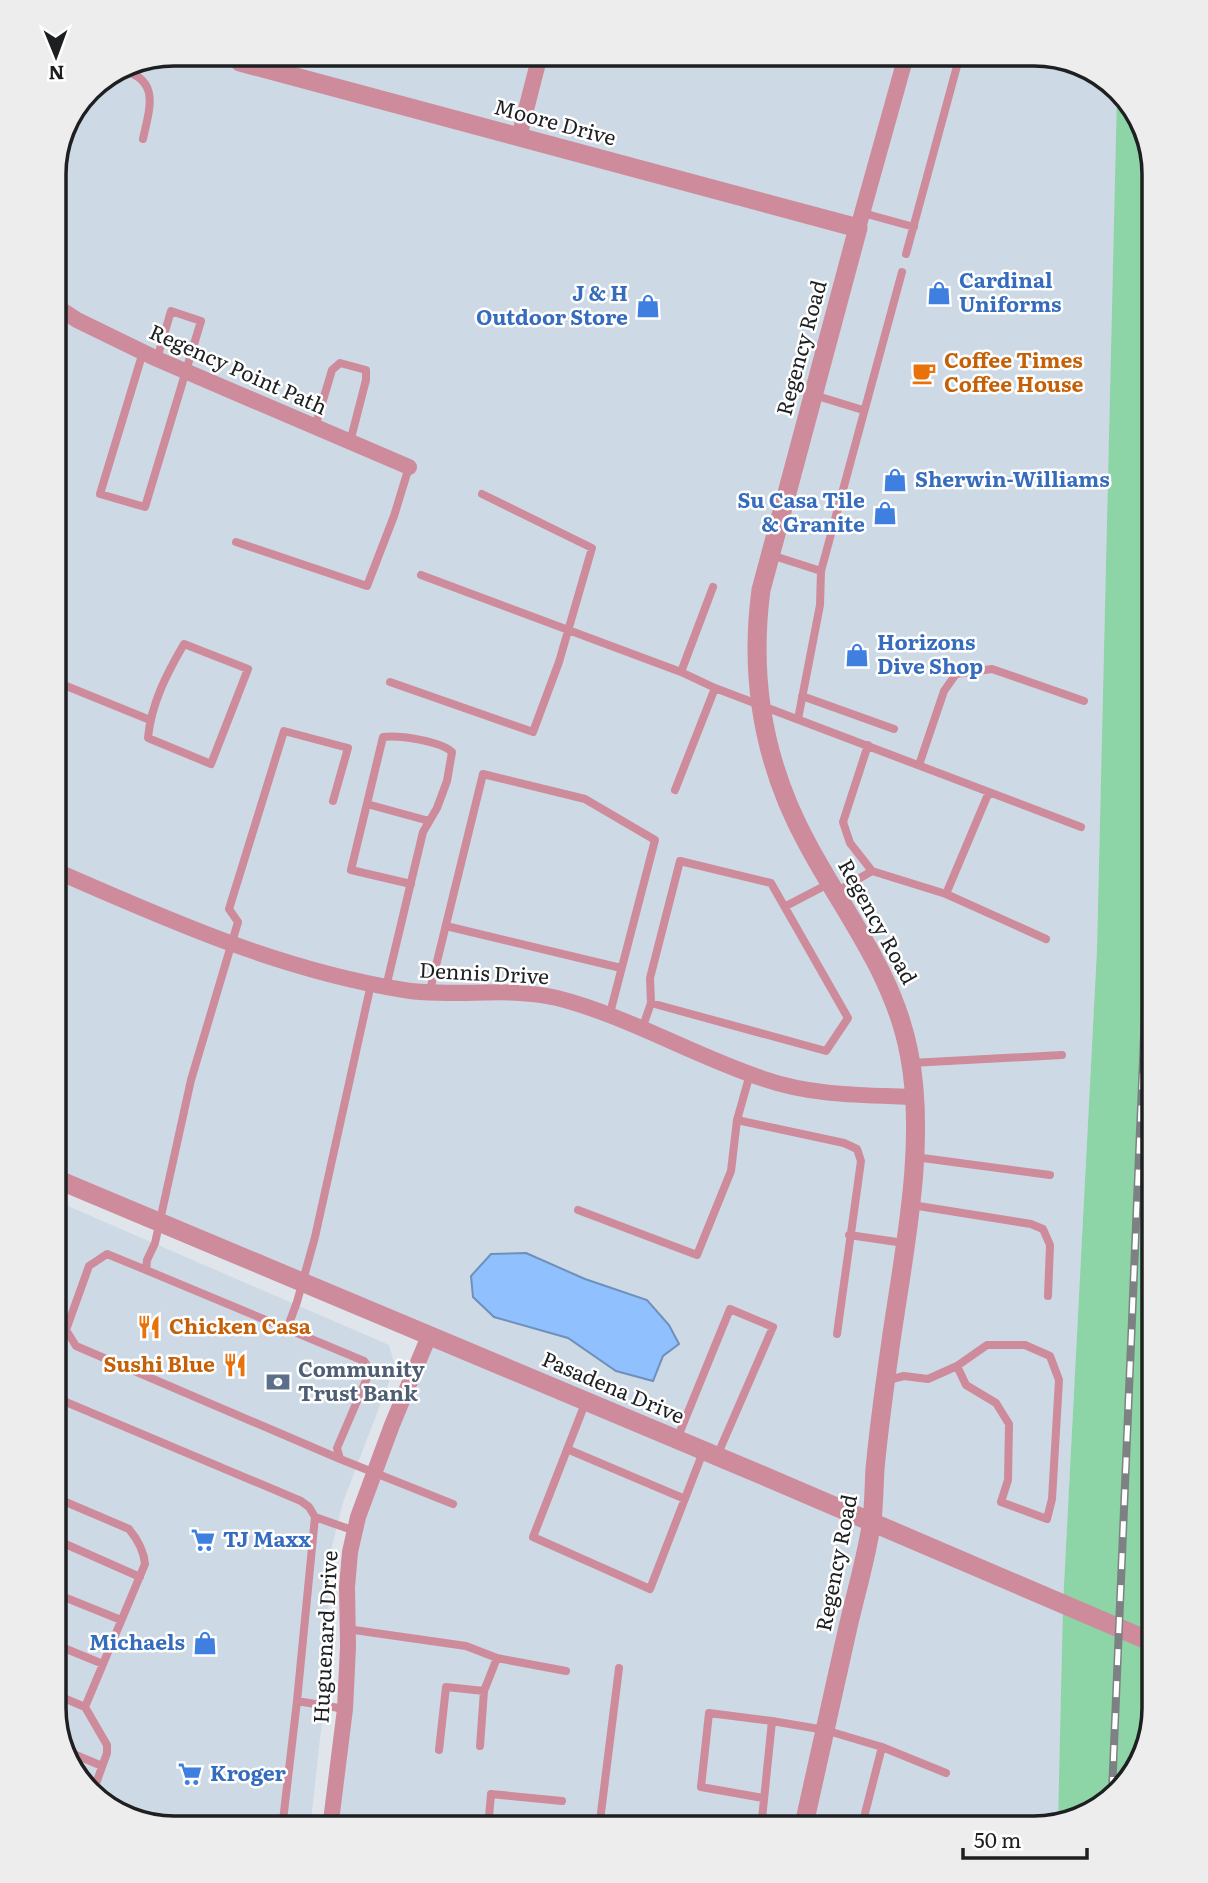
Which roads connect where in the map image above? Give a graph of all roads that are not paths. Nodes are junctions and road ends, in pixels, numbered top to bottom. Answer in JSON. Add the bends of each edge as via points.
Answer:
{"nodes":[{"id":1,"x":537,"y":67,"type":"edge"},
{"id":2,"x":903,"y":67,"type":"edge"},
{"id":3,"x":957,"y":67,"type":"edge"},
{"id":4,"x":286,"y":68,"type":"edge"},
{"id":5,"x":135,"y":74,"type":"edge"},
{"id":6,"x":519,"y":137,"type":"junction"},
{"id":7,"x":143,"y":139,"type":"dead end"},
{"id":8,"x":860,"y":220,"type":"junction"},
{"id":9,"x":914,"y":227,"type":"junction"},
{"id":10,"x":906,"y":254,"type":"dead end"},
{"id":11,"x":902,"y":272,"type":"dead end"},
{"id":12,"x":67,"y":313,"type":"edge"},
{"id":13,"x":150,"y":355,"type":"junction"},
{"id":14,"x":186,"y":371,"type":"junction"},
{"id":15,"x":814,"y":395,"type":"junction"},
{"id":16,"x":863,"y":410,"type":"junction"},
{"id":17,"x":315,"y":427,"type":"junction"},
{"id":18,"x":350,"y":442,"type":"junction"},
{"id":19,"x":409,"y":467,"type":"joint"},
{"id":20,"x":482,"y":495,"type":"dead end"},
{"id":21,"x":236,"y":542,"type":"dead end"},
{"id":22,"x":771,"y":555,"type":"junction"},
{"id":23,"x":821,"y":570,"type":"junction"},
{"id":24,"x":421,"y":575,"type":"dead end"},
{"id":25,"x":713,"y":587,"type":"dead end"},
{"id":26,"x":568,"y":631,"type":"junction"},
{"id":27,"x":681,"y":672,"type":"junction"},
{"id":28,"x":390,"y":682,"type":"dead end"},
{"id":29,"x":67,"y":686,"type":"edge"},
{"id":30,"x":715,"y":688,"type":"junction"},
{"id":31,"x":802,"y":696,"type":"junction"},
{"id":32,"x":1084,"y":701,"type":"dead end"},
{"id":33,"x":759,"y":704,"type":"junction"},
{"id":34,"x":798,"y":719,"type":"junction"},
{"id":35,"x":149,"y":720,"type":"junction"},
{"id":36,"x":894,"y":729,"type":"dead end"},
{"id":37,"x":868,"y":746,"type":"junction"},
{"id":38,"x":919,"y":765,"type":"junction"},
{"id":39,"x":675,"y":790,"type":"dead end"},
{"id":40,"x":989,"y":792,"type":"junction"},
{"id":41,"x":333,"y":802,"type":"dead end"},
{"id":42,"x":367,"y":804,"type":"junction"},
{"id":43,"x":429,"y":821,"type":"junction"},
{"id":44,"x":1081,"y":827,"type":"dead end"},
{"id":45,"x":872,"y":871,"type":"junction"},
{"id":46,"x":67,"y":875,"type":"edge"},
{"id":47,"x":411,"y":884,"type":"junction"},
{"id":48,"x":833,"y":887,"type":"junction"},
{"id":49,"x":946,"y":894,"type":"junction"},
{"id":50,"x":786,"y":906,"type":"junction"},
{"id":51,"x":446,"y":926,"type":"junction"},
{"id":52,"x":1046,"y":939,"type":"dead end"},
{"id":53,"x":232,"y":945,"type":"junction"},
{"id":54,"x":621,"y":968,"type":"junction"},
{"id":55,"x":379,"y":985,"type":"junction"},
{"id":56,"x":429,"y":994,"type":"junction"},
{"id":57,"x":651,"y":1003,"type":"junction"},
{"id":58,"x":609,"y":1017,"type":"junction"},
{"id":59,"x":642,"y":1029,"type":"junction"},
{"id":60,"x":1062,"y":1055,"type":"dead end"},
{"id":61,"x":911,"y":1063,"type":"junction"},
{"id":62,"x":750,"y":1074,"type":"junction"},
{"id":63,"x":915,"y":1097,"type":"junction"},
{"id":64,"x":737,"y":1120,"type":"junction"},
{"id":65,"x":914,"y":1157,"type":"junction"},
{"id":66,"x":1051,"y":1175,"type":"dead end"},
{"id":67,"x":67,"y":1183,"type":"edge"},
{"id":68,"x":909,"y":1205,"type":"junction"},
{"id":69,"x":578,"y":1210,"type":"dead end"},
{"id":70,"x":159,"y":1222,"type":"junction"},
{"id":71,"x":849,"y":1235,"type":"junction"},
{"id":72,"x":904,"y":1243,"type":"junction"},
{"id":73,"x":146,"y":1270,"type":"junction"},
{"id":74,"x":302,"y":1282,"type":"junction"},
{"id":75,"x":1048,"y":1296,"type":"dead end"},
{"id":76,"x":67,"y":1327,"type":"edge"},
{"id":77,"x":287,"y":1329,"type":"junction"},
{"id":78,"x":67,"y":1332,"type":"edge"},
{"id":79,"x":837,"y":1334,"type":"dead end"},
{"id":80,"x":429,"y":1336,"type":"junction"},
{"id":81,"x":957,"y":1366,"type":"junction"},
{"id":82,"x":885,"y":1381,"type":"junction"},
{"id":83,"x":586,"y":1401,"type":"junction"},
{"id":84,"x":67,"y":1402,"type":"edge"},
{"id":85,"x":677,"y":1439,"type":"junction"},
{"id":86,"x":567,"y":1449,"type":"junction"},
{"id":87,"x":711,"y":1453,"type":"junction"},
{"id":88,"x":340,"y":1459,"type":"junction"},
{"id":89,"x":374,"y":1474,"type":"junction"},
{"id":90,"x":685,"y":1499,"type":"junction"},
{"id":91,"x":67,"y":1503,"type":"edge"},
{"id":92,"x":453,"y":1504,"type":"dead end"},
{"id":93,"x":315,"y":1517,"type":"junction"},
{"id":94,"x":872,"y":1522,"type":"junction"},
{"id":95,"x":355,"y":1531,"type":"junction"},
{"id":96,"x":67,"y":1545,"type":"edge"},
{"id":97,"x":140,"y":1577,"type":"junction"},
{"id":98,"x":67,"y":1597,"type":"edge"},
{"id":99,"x":121,"y":1620,"type":"junction"},
{"id":100,"x":347,"y":1629,"type":"junction"},
{"id":101,"x":1142,"y":1638,"type":"edge"},
{"id":102,"x":67,"y":1649,"type":"edge"},
{"id":103,"x":497,"y":1658,"type":"junction"},
{"id":104,"x":103,"y":1664,"type":"junction"},
{"id":105,"x":619,"y":1668,"type":"dead end"},
{"id":106,"x":566,"y":1671,"type":"dead end"},
{"id":107,"x":484,"y":1690,"type":"junction"},
{"id":108,"x":67,"y":1699,"type":"edge"},
{"id":109,"x":297,"y":1701,"type":"junction"},
{"id":110,"x":85,"y":1707,"type":"junction"},
{"id":111,"x":345,"y":1709,"type":"junction"},
{"id":112,"x":772,"y":1720,"type":"junction"},
{"id":113,"x":825,"y":1730,"type":"junction"},
{"id":114,"x":480,"y":1746,"type":"dead end"},
{"id":115,"x":882,"y":1747,"type":"junction"},
{"id":116,"x":439,"y":1750,"type":"dead end"},
{"id":117,"x":77,"y":1756,"type":"edge"},
{"id":118,"x":102,"y":1766,"type":"junction"},
{"id":119,"x":946,"y":1773,"type":"dead end"},
{"id":120,"x":96,"y":1783,"type":"edge"},
{"id":121,"x":763,"y":1798,"type":"junction"},
{"id":122,"x":562,"y":1801,"type":"dead end"},
{"id":123,"x":284,"y":1816,"type":"edge"},
{"id":124,"x":332,"y":1816,"type":"edge"},
{"id":125,"x":489,"y":1816,"type":"edge"},
{"id":126,"x":601,"y":1816,"type":"edge"},
{"id":127,"x":762,"y":1816,"type":"edge"},
{"id":128,"x":806,"y":1816,"type":"edge"},
{"id":129,"x":864,"y":1816,"type":"edge"}],
"edges":[{"from":1,"to":6,"type":"street"},
{"from":2,"to":8,"type":"street","name":"Regency Road"},
{"from":3,"to":9,"type":"lane"},
{"from":4,"to":6,"type":"street","name":"Moore Drive"},
{"from":5,"to":7,"type":"lane","via":[[145,81],[150,93]]},
{"from":6,"to":8,"type":"street","name":"Moore Drive"},
{"from":8,"to":9,"type":"lane"},
{"from":8,"to":15,"type":"street","name":"Regency Road"},
{"from":9,"to":10,"type":"lane"},
{"from":11,"to":16,"type":"lane"},
{"from":12,"to":13,"type":"street","name":"Regency Point Path"},
{"from":13,"to":14,"type":"street","name":"Regency Point Path"},
{"from":13,"to":14,"type":"lane","via":[[171,311],[201,321]]},
{"from":13,"to":14,"type":"lane","via":[[100,494],[145,507]]},
{"from":14,"to":17,"type":"street","name":"Regency Point Path"},
{"from":15,"to":16,"type":"lane"},
{"from":15,"to":22,"type":"street","name":"Regency Road"},
{"from":16,"to":23,"type":"lane"},
{"from":17,"to":18,"type":"street","name":"Regency Point Path"},
{"from":17,"to":18,"type":"lane","via":[[332,370],[340,363],[366,370]]},
{"from":18,"to":19,"type":"street","name":"Regency Point Path"},
{"from":19,"to":21,"type":"lane","via":[[367,586]]},
{"from":20,"to":26,"type":"lane","via":[[592,548]]},
{"from":22,"to":23,"type":"lane"},
{"from":22,"to":33,"type":"street","name":"Regency Road","via":[[758,614]]},
{"from":23,"to":31,"type":"lane","via":[[820,605]]},
{"from":24,"to":26,"type":"lane"},
{"from":25,"to":27,"type":"lane"},
{"from":26,"to":27,"type":"lane"},
{"from":26,"to":28,"type":"lane","via":[[533,732]]},
{"from":27,"to":30,"type":"lane"},
{"from":29,"to":35,"type":"lane"},
{"from":30,"to":33,"type":"lane"},
{"from":30,"to":39,"type":"lane"},
{"from":31,"to":34,"type":"lane"},
{"from":31,"to":36,"type":"lane"},
{"from":32,"to":38,"type":"lane","via":[[992,669],[956,674],[944,691]]},
{"from":33,"to":34,"type":"lane"},
{"from":33,"to":48,"type":"street","name":"Regency Road","via":[[783,792]]},
{"from":34,"to":37,"type":"lane"},
{"from":35,"to":35,"type":"lane","via":[[184,643],[248,669],[211,764],[148,738]]},
{"from":37,"to":38,"type":"lane"},
{"from":37,"to":45,"type":"lane","via":[[843,822],[850,843]]},
{"from":38,"to":40,"type":"lane"},
{"from":40,"to":44,"type":"lane"},
{"from":40,"to":49,"type":"lane"},
{"from":41,"to":53,"type":"lane","via":[[348,748],[284,731],[229,909],[238,922]]},
{"from":42,"to":43,"type":"lane"},
{"from":42,"to":43,"type":"lane","via":[[383,737],[443,746],[452,752],[449,772]]},
{"from":42,"to":47,"type":"lane","via":[[351,870]]},
{"from":43,"to":47,"type":"lane"},
{"from":45,"to":48,"type":"lane"},
{"from":45,"to":49,"type":"lane"},
{"from":46,"to":53,"type":"street","name":"Dennis Drive"},
{"from":47,"to":55,"type":"lane"},
{"from":48,"to":50,"type":"lane"},
{"from":48,"to":61,"type":"street","name":"Regency Road","via":[[885,976]]},
{"from":49,"to":52,"type":"lane"},
{"from":50,"to":57,"type":"lane","via":[[771,883],[680,861],[650,978]]},
{"from":50,"to":57,"type":"lane","via":[[848,1018],[826,1051]]},
{"from":51,"to":54,"type":"lane"},
{"from":51,"to":54,"type":"lane","via":[[483,774],[585,799],[655,840]]},
{"from":51,"to":56,"type":"lane"},
{"from":53,"to":55,"type":"street","name":"Dennis Drive"},
{"from":53,"to":70,"type":"lane","via":[[191,1080]]},
{"from":54,"to":58,"type":"lane"},
{"from":55,"to":56,"type":"street","name":"Dennis Drive"},
{"from":55,"to":74,"type":"lane"},
{"from":56,"to":58,"type":"street","name":"Dennis Drive","via":[[529,993]]},
{"from":57,"to":59,"type":"lane"},
{"from":58,"to":59,"type":"street","name":"Dennis Drive"},
{"from":59,"to":62,"type":"street","name":"Dennis Drive"},
{"from":60,"to":61,"type":"lane"},
{"from":61,"to":63,"type":"street","name":"Regency Road"},
{"from":62,"to":63,"type":"street","name":"Dennis Drive","via":[[816,1092]]},
{"from":62,"to":64,"type":"lane"},
{"from":63,"to":65,"type":"street","name":"Regency Road"},
{"from":64,"to":69,"type":"lane","via":[[731,1171],[697,1255]]},
{"from":64,"to":71,"type":"lane","via":[[857,1149],[861,1161]]},
{"from":65,"to":66,"type":"lane"},
{"from":65,"to":68,"type":"street","name":"Regency Road"},
{"from":67,"to":70,"type":"street","name":"Pasadena Drive"},
{"from":68,"to":72,"type":"street","name":"Regency Road"},
{"from":68,"to":75,"type":"lane","via":[[1043,1229],[1050,1245]]},
{"from":70,"to":73,"type":"lane"},
{"from":70,"to":74,"type":"street","name":"Pasadena Drive"},
{"from":71,"to":72,"type":"lane"},
{"from":71,"to":79,"type":"lane"},
{"from":72,"to":82,"type":"street","name":"Regency Road"},
{"from":73,"to":76,"type":"lane","via":[[107,1254],[89,1266]]},
{"from":73,"to":77,"type":"lane"},
{"from":74,"to":77,"type":"lane"},
{"from":74,"to":80,"type":"street","name":"Pasadena Drive"},
{"from":77,"to":88,"type":"lane","via":[[364,1361],[368,1367],[337,1448]]},
{"from":78,"to":88,"type":"lane","via":[[76,1346]]},
{"from":80,"to":83,"type":"street","name":"Pasadena Drive"},
{"from":80,"to":89,"type":"street","name":"Huguenard Drive"},
{"from":81,"to":81,"type":"lane","via":[[987,1345],[1025,1345],[1050,1356],[1059,1380],[1047,1519],[1001,1502],[1008,1480],[1009,1424],[996,1403],[967,1385]]},
{"from":81,"to":82,"type":"lane","via":[[928,1379],[904,1376]]},
{"from":82,"to":94,"type":"street","name":"Regency Road"},
{"from":83,"to":85,"type":"street","name":"Pasadena Drive"},
{"from":83,"to":86,"type":"lane"},
{"from":84,"to":93,"type":"lane","via":[[301,1501]]},
{"from":85,"to":87,"type":"street","name":"Pasadena Drive"},
{"from":85,"to":87,"type":"lane","via":[[730,1309],[772,1327]]},
{"from":86,"to":90,"type":"lane"},
{"from":86,"to":90,"type":"lane","via":[[533,1537],[650,1588]]},
{"from":87,"to":90,"type":"lane"},
{"from":87,"to":94,"type":"street","name":"Pasadena Drive"},
{"from":88,"to":89,"type":"lane"},
{"from":89,"to":92,"type":"lane"},
{"from":89,"to":95,"type":"street","name":"Huguenard Drive"},
{"from":91,"to":97,"type":"lane","via":[[129,1529],[144,1556]]},
{"from":93,"to":95,"type":"lane"},
{"from":93,"to":109,"type":"lane"},
{"from":94,"to":101,"type":"street","name":"Pasadena Drive"},
{"from":94,"to":113,"type":"street","name":"Regency Road"},
{"from":95,"to":100,"type":"street","name":"Huguenard Drive"},
{"from":96,"to":97,"type":"lane"},
{"from":97,"to":99,"type":"lane"},
{"from":98,"to":99,"type":"lane"},
{"from":99,"to":104,"type":"lane"},
{"from":100,"to":103,"type":"lane","via":[[466,1646]]},
{"from":100,"to":111,"type":"street","name":"Huguenard Drive"},
{"from":102,"to":104,"type":"lane"},
{"from":103,"to":106,"type":"lane"},
{"from":103,"to":107,"type":"lane"},
{"from":104,"to":110,"type":"lane"},
{"from":105,"to":126,"type":"lane"},
{"from":107,"to":114,"type":"lane"},
{"from":107,"to":116,"type":"lane","via":[[446,1687]]},
{"from":108,"to":110,"type":"lane"},
{"from":109,"to":111,"type":"lane"},
{"from":109,"to":123,"type":"lane"},
{"from":110,"to":118,"type":"lane","via":[[107,1745]]},
{"from":111,"to":124,"type":"street","name":"Huguenard Drive"},
{"from":112,"to":113,"type":"lane"},
{"from":112,"to":121,"type":"lane"},
{"from":112,"to":121,"type":"lane","via":[[709,1713],[701,1787]]},
{"from":113,"to":115,"type":"lane"},
{"from":113,"to":128,"type":"street","name":"Regency Road"},
{"from":115,"to":119,"type":"lane"},
{"from":115,"to":129,"type":"lane"},
{"from":117,"to":118,"type":"lane"},
{"from":118,"to":120,"type":"lane"},
{"from":121,"to":127,"type":"lane"},
{"from":122,"to":125,"type":"lane","via":[[491,1794]]}]}
